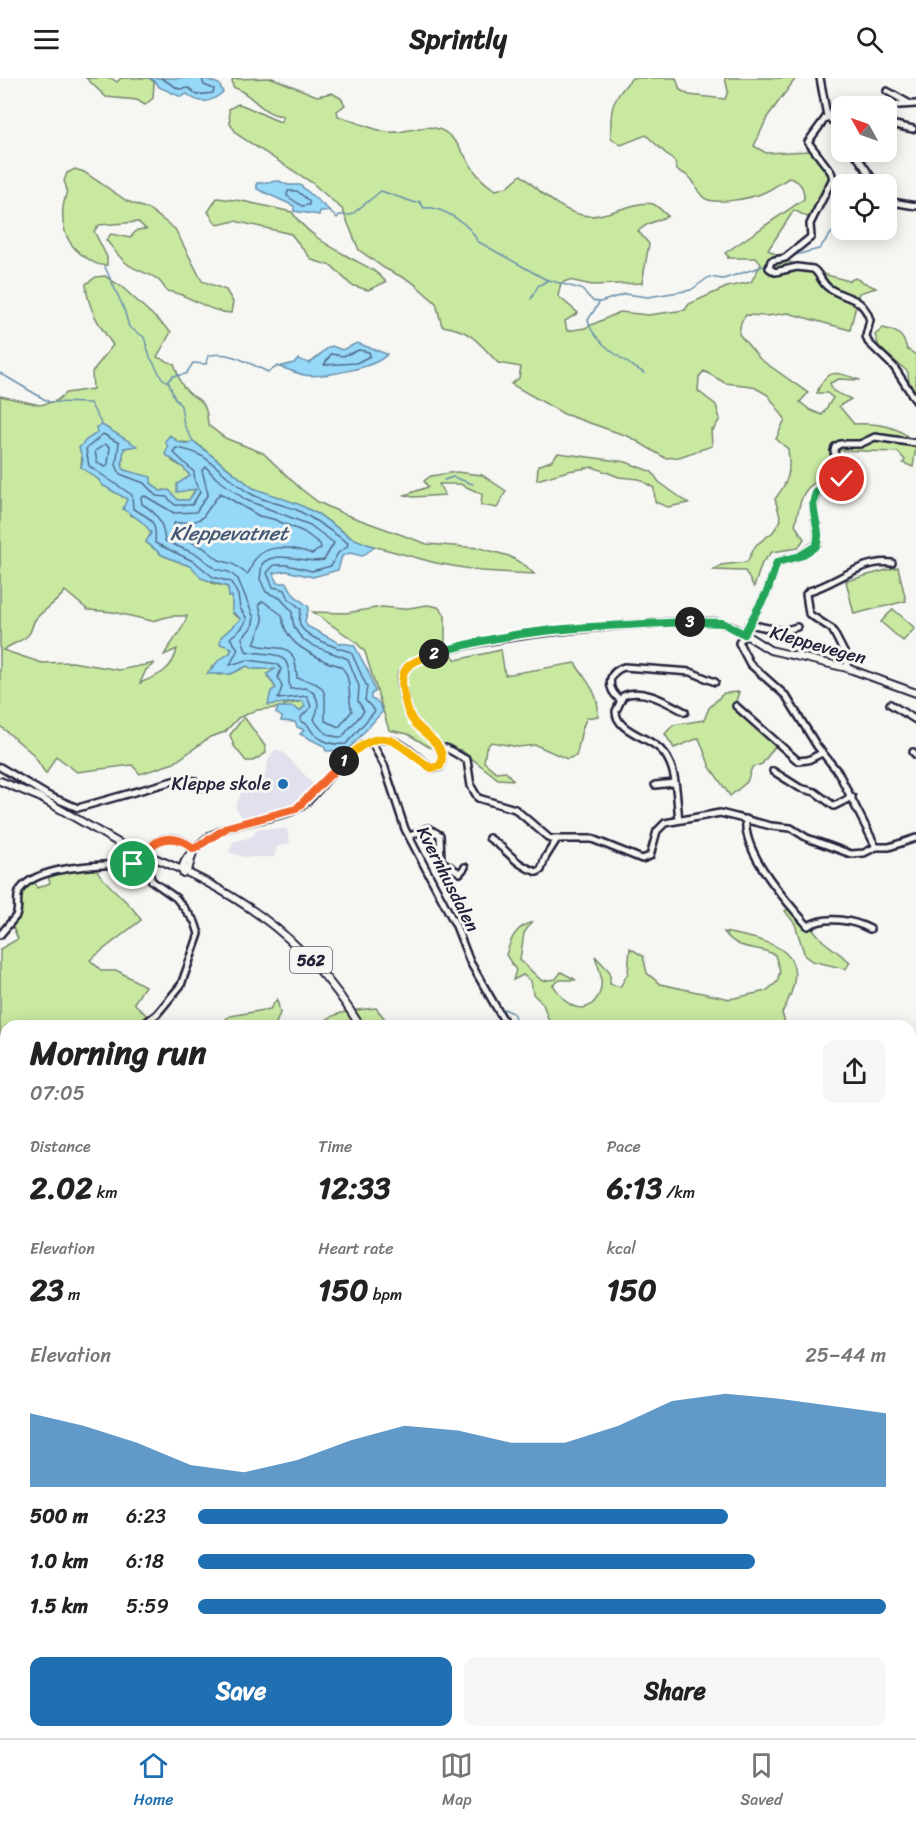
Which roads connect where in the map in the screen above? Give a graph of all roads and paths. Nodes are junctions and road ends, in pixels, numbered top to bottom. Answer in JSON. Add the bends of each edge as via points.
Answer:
{"nodes":[{"id":1,"x":819,"y":78,"type":"edge"},
{"id":2,"x":887,"y":91,"type":"dead end"},
{"id":3,"x":913,"y":104,"type":"edge"},
{"id":4,"x":897,"y":105,"type":"edge"},
{"id":5,"x":829,"y":116,"type":"joint"},
{"id":6,"x":897,"y":125,"type":"edge"},
{"id":7,"x":913,"y":129,"type":"dead end"},
{"id":8,"x":897,"y":203,"type":"edge"},
{"id":9,"x":916,"y":206,"type":"edge"},
{"id":10,"x":916,"y":401,"type":"edge"},
{"id":11,"x":916,"y":443,"type":"edge"},
{"id":12,"x":892,"y":563,"type":"dead end"},
{"id":13,"x":749,"y":624,"type":"junction"},
{"id":14,"x":797,"y":627,"type":"dead end"},
{"id":15,"x":744,"y":634,"type":"junction"},
{"id":16,"x":847,"y":668,"type":"junction"},
{"id":17,"x":715,"y":682,"type":"dead end"},
{"id":18,"x":916,"y":693,"type":"edge"},
{"id":19,"x":620,"y":700,"type":"junction"},
{"id":20,"x":890,"y":704,"type":"dead end"},
{"id":21,"x":736,"y":706,"type":"dead end"},
{"id":22,"x":685,"y":712,"type":"dead end"},
{"id":23,"x":916,"y":720,"type":"edge"},
{"id":24,"x":371,"y":741,"type":"junction"},
{"id":25,"x":440,"y":749,"type":"junction"},
{"id":26,"x":822,"y":753,"type":"junction"},
{"id":27,"x":0,"y":767,"type":"edge"},
{"id":28,"x":773,"y":771,"type":"dead end"},
{"id":29,"x":0,"y":781,"type":"edge"},
{"id":30,"x":674,"y":783,"type":"junction"},
{"id":31,"x":655,"y":785,"type":"dead end"},
{"id":32,"x":200,"y":788,"type":"dead end"},
{"id":33,"x":852,"y":797,"type":"junction"},
{"id":34,"x":746,"y":819,"type":"junction"},
{"id":35,"x":680,"y":820,"type":"junction"},
{"id":36,"x":410,"y":836,"type":"junction"},
{"id":37,"x":489,"y":838,"type":"dead end"},
{"id":38,"x":916,"y":838,"type":"edge"},
{"id":39,"x":556,"y":839,"type":"junction"},
{"id":40,"x":876,"y":847,"type":"junction"},
{"id":41,"x":194,"y":849,"type":"junction"},
{"id":42,"x":144,"y":862,"type":"junction"},
{"id":43,"x":191,"y":862,"type":"junction"},
{"id":44,"x":465,"y":867,"type":"dead end"},
{"id":45,"x":184,"y":871,"type":"junction"},
{"id":46,"x":203,"y":879,"type":"junction"},
{"id":47,"x":232,"y":896,"type":"junction"},
{"id":48,"x":870,"y":929,"type":"dead end"},
{"id":49,"x":0,"y":935,"type":"edge"},
{"id":50,"x":149,"y":1020,"type":"edge"},
{"id":51,"x":356,"y":1020,"type":"edge"},
{"id":52,"x":504,"y":1020,"type":"edge"}],
"edges":[{"from":1,"to":5,"type":"street"},
{"from":2,"to":3,"type":"street"},
{"from":3,"to":4,"type":"street"},
{"from":5,"to":10,"type":"street","via":[[808,142],[832,178],[810,224],[812,237],[785,258],[771,261],[769,268],[775,272],[797,267],[813,269],[827,287],[861,305],[870,320],[866,339],[894,368]]},
{"from":6,"to":7,"type":"street"},
{"from":8,"to":9,"type":"street"},
{"from":11,"to":13,"type":"street","via":[[875,437],[856,445],[835,447],[842,478],[822,485],[818,491],[812,512],[819,533],[817,544],[805,554],[777,562],[767,592]]},
{"from":12,"to":16,"type":"street","via":[[852,570],[806,594],[809,614],[832,628],[848,660]]},
{"from":13,"to":14,"type":"street","via":[[782,631]]},
{"from":13,"to":15,"type":"street"},
{"from":15,"to":16,"type":"main road","name":"Kleppevegen","via":[[770,650]]},
{"from":15,"to":25,"type":"main road","name":"Kleppevegen","via":[[728,624],[711,621],[596,626],[476,643],[423,658],[406,668],[402,685],[411,717]]},
{"from":15,"to":26,"type":"street","via":[[740,644],[746,660],[784,694]]},
{"from":16,"to":18,"type":"main road","name":"Kleppevegen"},
{"from":17,"to":19,"type":"street","via":[[691,672],[624,667],[615,670],[610,680],[611,691]]},
{"from":19,"to":22,"type":"street","via":[[627,694],[641,693]]},
{"from":19,"to":30,"type":"street","via":[[616,719],[662,751],[671,765]]},
{"from":20,"to":23,"type":"street"},
{"from":21,"to":26,"type":"street","via":[[798,761]]},
{"from":24,"to":25,"type":"main road","via":[[394,741],[434,769],[442,762]]},
{"from":24,"to":36,"type":"street","name":"Kvernhusdalen"},
{"from":24,"to":41,"type":"main road","via":[[354,751],[296,809],[228,827]]},
{"from":25,"to":39,"type":"street","via":[[446,748],[467,760],[471,786],[478,798],[515,809],[548,838]]},
{"from":26,"to":33,"type":"street"},
{"from":27,"to":32,"type":"street","via":[[78,808],[180,779],[195,781]]},
{"from":28,"to":33,"type":"street","via":[[834,806]]},
{"from":29,"to":45,"type":"main road","number":"562","via":[[30,792],[129,848]]},
{"from":30,"to":31,"type":"street"},
{"from":30,"to":35,"type":"street"},
{"from":33,"to":40,"type":"street"},
{"from":34,"to":35,"type":"street","via":[[724,813]]},
{"from":34,"to":40,"type":"street","via":[[791,828],[848,854]]},
{"from":34,"to":48,"type":"street","via":[[758,857],[786,903],[808,926],[838,920]]},
{"from":35,"to":39,"type":"street","via":[[660,828],[650,856],[644,859],[592,839]]},
{"from":36,"to":44,"type":"street","via":[[422,834],[428,828],[440,835],[441,861],[460,873]]},
{"from":36,"to":52,"type":"street","name":"Kvernhusdalen","via":[[470,962]]},
{"from":37,"to":39,"type":"street","via":[[508,851],[519,865],[537,872]]},
{"from":38,"to":40,"type":"street"},
{"from":41,"to":42,"type":"street","bridge":true,"via":[[184,841],[168,838],[156,842],[147,851]]},
{"from":41,"to":43,"type":"main road"},
{"from":41,"to":45,"type":"main road"},
{"from":42,"to":49,"type":"street","via":[[81,866],[30,879],[18,894],[16,916]]},
{"from":42,"to":50,"type":"street","via":[[152,881],[174,895],[195,922],[199,934],[181,985]]},
{"from":43,"to":45,"type":"main road"},
{"from":43,"to":46,"type":"main road"},
{"from":45,"to":46,"type":"main road","number":"562"},
{"from":45,"to":47,"type":"main road","number":"562"},
{"from":46,"to":47,"type":"main road","number":"562"},
{"from":47,"to":51,"type":"main road","number":"562","via":[[303,951]]}]}
